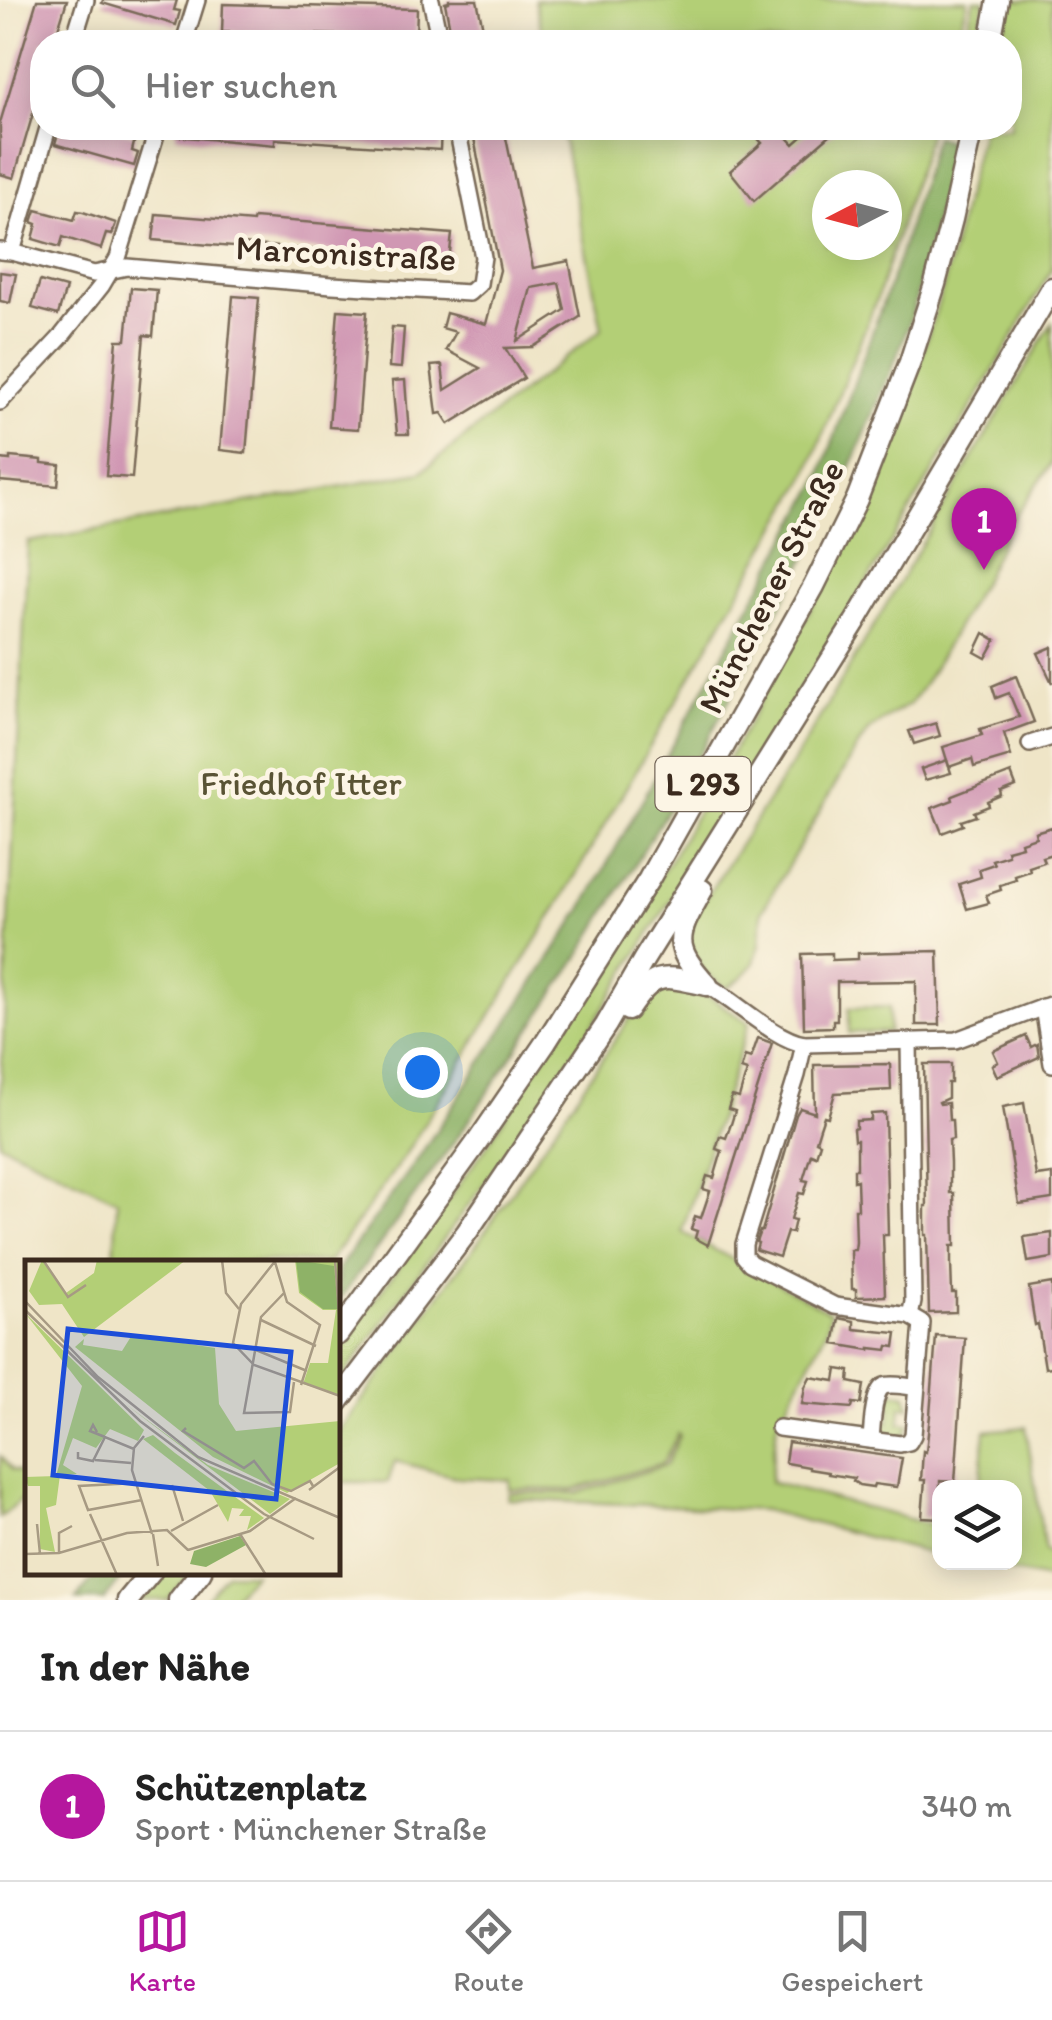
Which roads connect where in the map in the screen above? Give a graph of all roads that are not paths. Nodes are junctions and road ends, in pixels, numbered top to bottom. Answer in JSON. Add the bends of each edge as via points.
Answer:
{"nodes":[{"id":1,"x":86,"y":0,"type":"edge"},
{"id":2,"x":196,"y":0,"type":"edge"},
{"id":3,"x":431,"y":0,"type":"edge"},
{"id":4,"x":998,"y":0,"type":"edge"},
{"id":5,"x":77,"y":30,"type":"edge"},
{"id":6,"x":187,"y":30,"type":"edge"},
{"id":7,"x":437,"y":30,"type":"edge"},
{"id":8,"x":992,"y":30,"type":"edge"},
{"id":9,"x":44,"y":140,"type":"edge"},
{"id":10,"x":154,"y":140,"type":"edge"},
{"id":11,"x":459,"y":140,"type":"edge"},
{"id":12,"x":969,"y":140,"type":"edge"},
{"id":13,"x":6,"y":252,"type":"edge"},
{"id":14,"x":110,"y":272,"type":"junction"},
{"id":15,"x":1052,"y":288,"type":"edge"},
{"id":16,"x":0,"y":402,"type":"edge"},
{"id":17,"x":1052,"y":737,"type":"edge"},
{"id":18,"x":1030,"y":744,"type":"dead end"},
{"id":19,"x":706,"y":860,"type":"junction"},
{"id":20,"x":707,"y":985,"type":"junction"},
{"id":21,"x":1048,"y":1005,"type":"edge"},
{"id":22,"x":606,"y":1025,"type":"junction"},
{"id":23,"x":908,"y":1042,"type":"junction"},
{"id":24,"x":804,"y":1044,"type":"junction"},
{"id":25,"x":1052,"y":1064,"type":"edge"},
{"id":26,"x":910,"y":1316,"type":"junction"},
{"id":27,"x":340,"y":1331,"type":"edge"},
{"id":28,"x":916,"y":1388,"type":"junction"},
{"id":29,"x":340,"y":1399,"type":"edge"},
{"id":30,"x":779,"y":1428,"type":"dead end"},
{"id":31,"x":871,"y":1440,"type":"junction"},
{"id":32,"x":149,"y":1575,"type":"edge"},
{"id":33,"x":199,"y":1575,"type":"edge"},
{"id":34,"x":128,"y":1600,"type":"edge"},
{"id":35,"x":179,"y":1600,"type":"edge"}],
"edges":[{"from":1,"to":5,"type":"street"},
{"from":2,"to":6,"type":"street"},
{"from":3,"to":7,"type":"street"},
{"from":4,"to":8,"type":"main road"},
{"from":9,"to":13,"type":"street"},
{"from":10,"to":14,"type":"street"},
{"from":11,"to":14,"type":"street","name":"Marconistraße","via":[[483,257],[479,284],[468,293],[127,267]]},
{"from":12,"to":27,"type":"main road","name":"Münchener Straße","number":"L 293","via":[[910,362],[857,500],[814,586],[586,980]]},
{"from":13,"to":14,"type":"street"},
{"from":14,"to":16,"type":"street"},
{"from":15,"to":19,"type":"main road","number":"L 293","via":[[856,622]]},
{"from":17,"to":18,"type":"street"},
{"from":19,"to":20,"type":"main road","via":[[681,948]]},
{"from":19,"to":22,"type":"main road","number":"L 293"},
{"from":20,"to":22,"type":"main road","via":[[660,978],[622,1018]]},
{"from":20,"to":24,"type":"street"},
{"from":21,"to":23,"type":"street","via":[[964,1039]]},
{"from":21,"to":25,"type":"street"},
{"from":22,"to":29,"type":"main road","number":"L 293","via":[[467,1232]]},
{"from":23,"to":24,"type":"street"},
{"from":23,"to":26,"type":"street"},
{"from":24,"to":26,"type":"street","via":[[744,1256],[836,1306]]},
{"from":26,"to":28,"type":"street","via":[[922,1323]]},
{"from":28,"to":31,"type":"street","via":[[880,1388]]},
{"from":28,"to":31,"type":"street","via":[[909,1442]]},
{"from":30,"to":31,"type":"street"},
{"from":32,"to":34,"type":"main road"},
{"from":33,"to":35,"type":"main road"}]}
